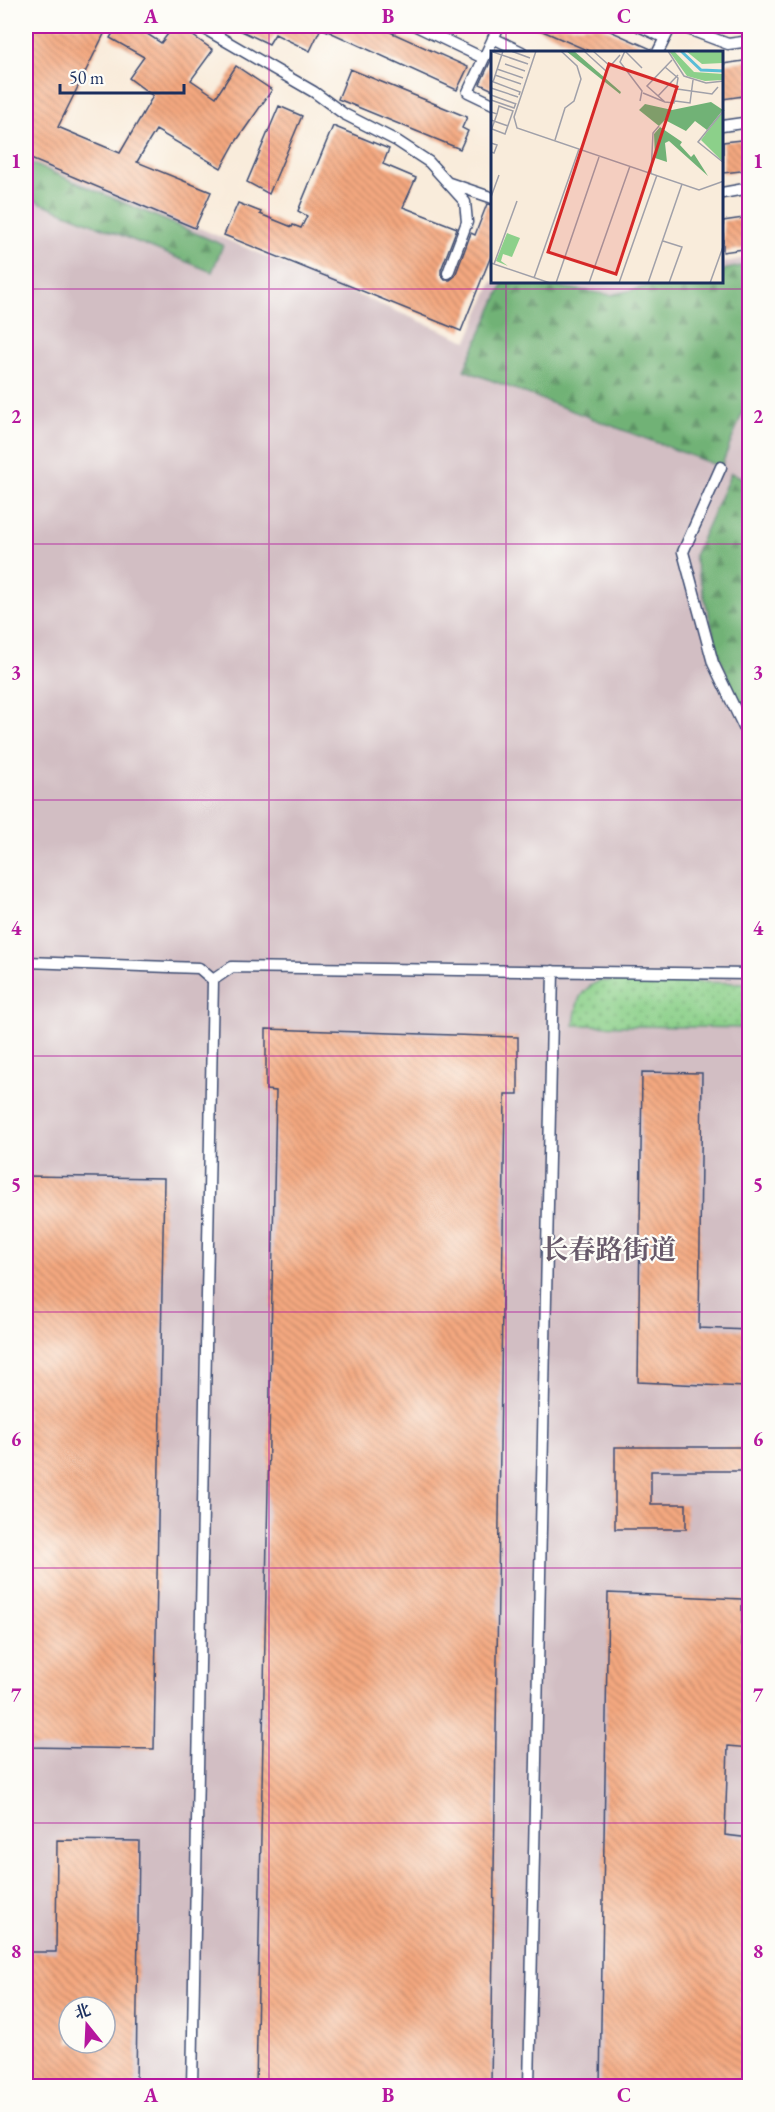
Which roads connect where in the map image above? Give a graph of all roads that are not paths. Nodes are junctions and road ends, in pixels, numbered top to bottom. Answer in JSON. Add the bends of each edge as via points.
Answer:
{"nodes":[{"id":1,"x":200,"y":26,"type":"edge"},
{"id":2,"x":416,"y":26,"type":"edge"},
{"id":3,"x":499,"y":26,"type":"edge"},
{"id":4,"x":639,"y":26,"type":"edge"},
{"id":5,"x":671,"y":26,"type":"edge"},
{"id":6,"x":680,"y":26,"type":"edge"},
{"id":7,"x":493,"y":38,"type":"junction"},
{"id":8,"x":665,"y":38,"type":"junction"},
{"id":9,"x":750,"y":41,"type":"edge"},
{"id":10,"x":520,"y":51,"type":"edge"},
{"id":11,"x":658,"y":51,"type":"edge"},
{"id":12,"x":483,"y":58,"type":"junction"},
{"id":13,"x":491,"y":103,"type":"edge"},
{"id":14,"x":750,"y":122,"type":"edge"},
{"id":15,"x":724,"y":126,"type":"edge"},
{"id":16,"x":449,"y":183,"type":"junction"},
{"id":17,"x":750,"y":188,"type":"edge"},
{"id":18,"x":724,"y":193,"type":"edge"},
{"id":19,"x":491,"y":197,"type":"edge"},
{"id":20,"x":448,"y":273,"type":"dead end"},
{"id":21,"x":722,"y":467,"type":"dead end"},
{"id":22,"x":750,"y":740,"type":"edge"},
{"id":23,"x":26,"y":962,"type":"edge"},
{"id":24,"x":553,"y":971,"type":"junction"},
{"id":25,"x":750,"y":974,"type":"edge"},
{"id":26,"x":213,"y":980,"type":"junction"},
{"id":27,"x":192,"y":2086,"type":"edge"},
{"id":28,"x":529,"y":2086,"type":"edge"}],
"edges":[{"from":1,"to":16,"type":"lane","via":[[314,92],[344,114],[397,141],[429,162]]},
{"from":2,"to":12,"type":"lane"},
{"from":3,"to":7,"type":"lane"},
{"from":4,"to":8,"type":"lane"},
{"from":5,"to":8,"type":"lane"},
{"from":6,"to":9,"type":"lane","via":[[728,44]]},
{"from":7,"to":10,"type":"lane"},
{"from":7,"to":12,"type":"lane"},
{"from":8,"to":11,"type":"lane"},
{"from":12,"to":13,"type":"lane","via":[[468,92]]},
{"from":14,"to":15,"type":"lane"},
{"from":16,"to":19,"type":"lane"},
{"from":16,"to":20,"type":"lane","via":[[465,202],[467,222]]},
{"from":17,"to":18,"type":"lane"},
{"from":21,"to":22,"type":"lane","via":[[683,552],[713,663]]},
{"from":23,"to":26,"type":"lane","via":[[199,968]]},
{"from":24,"to":25,"type":"lane"},
{"from":24,"to":26,"type":"lane","via":[[232,967]]},
{"from":24,"to":28,"type":"lane"},
{"from":26,"to":27,"type":"lane"}]}
